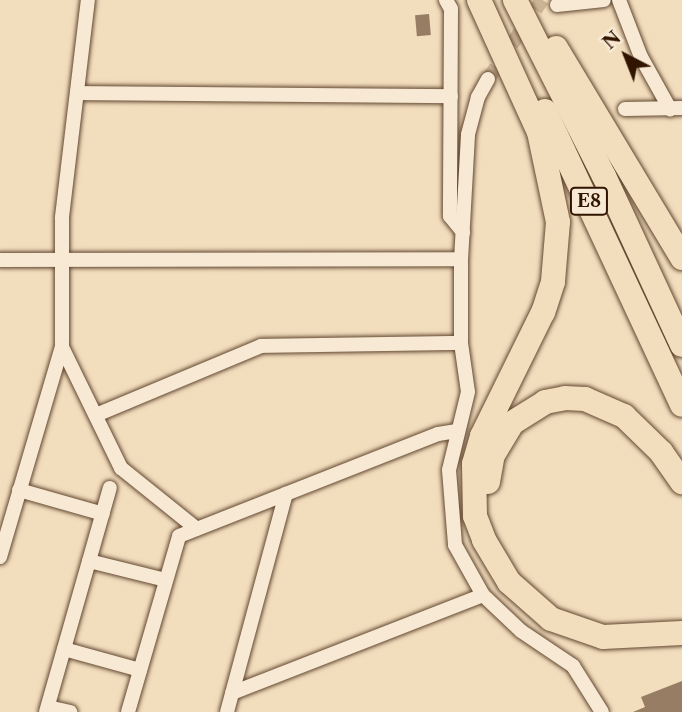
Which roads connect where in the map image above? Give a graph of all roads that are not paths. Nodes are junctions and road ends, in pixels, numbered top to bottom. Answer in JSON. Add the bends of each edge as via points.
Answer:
{"nodes":[{"id":1,"x":88,"y":0,"type":"edge"},
{"id":2,"x":446,"y":0,"type":"edge"},
{"id":3,"x":479,"y":0,"type":"edge"},
{"id":4,"x":489,"y":0,"type":"edge"},
{"id":5,"x":515,"y":0,"type":"edge"},
{"id":6,"x":527,"y":0,"type":"edge"},
{"id":7,"x":604,"y":0,"type":"edge"},
{"id":8,"x":619,"y":0,"type":"edge"},
{"id":9,"x":557,"y":5,"type":"dead end"},
{"id":10,"x":488,"y":79,"type":"tunnel mouth"},
{"id":11,"x":77,"y":93,"type":"junction"},
{"id":12,"x":451,"y":96,"type":"junction"},
{"id":13,"x":676,"y":108,"type":"edge"},
{"id":14,"x":625,"y":109,"type":"dead end"},
{"id":15,"x":463,"y":232,"type":"junction"},
{"id":16,"x":682,"y":258,"type":"edge"},
{"id":17,"x":461,"y":259,"type":"junction"},
{"id":18,"x":0,"y":260,"type":"edge"},
{"id":19,"x":65,"y":260,"type":"junction"},
{"id":20,"x":461,"y":343,"type":"junction"},
{"id":21,"x":682,"y":345,"type":"edge"},
{"id":22,"x":62,"y":347,"type":"junction"},
{"id":23,"x":682,"y":405,"type":"edge"},
{"id":24,"x":96,"y":415,"type":"junction"},
{"id":25,"x":457,"y":431,"type":"junction"},
{"id":26,"x":682,"y":482,"type":"edge"},
{"id":27,"x":110,"y":488,"type":"dead end"},
{"id":28,"x":19,"y":490,"type":"junction"},
{"id":29,"x":286,"y":494,"type":"junction"},
{"id":30,"x":103,"y":514,"type":"junction"},
{"id":31,"x":197,"y":529,"type":"junction"},
{"id":32,"x":0,"y":557,"type":"edge"},
{"id":33,"x":89,"y":561,"type":"junction"},
{"id":34,"x":166,"y":580,"type":"junction"},
{"id":35,"x":483,"y":595,"type":"junction"},
{"id":36,"x":682,"y":619,"type":"edge"},
{"id":37,"x":682,"y":632,"type":"edge"},
{"id":38,"x":64,"y":649,"type":"junction"},
{"id":39,"x":140,"y":670,"type":"junction"},
{"id":40,"x":232,"y":693,"type":"junction"},
{"id":41,"x":47,"y":709,"type":"edge"},
{"id":42,"x":70,"y":712,"type":"edge"},
{"id":43,"x":128,"y":712,"type":"edge"},
{"id":44,"x":227,"y":712,"type":"edge"},
{"id":45,"x":602,"y":712,"type":"edge"}],
"edges":[{"from":1,"to":11,"type":"street"},
{"from":2,"to":12,"type":"street","via":[[451,9]]},
{"from":3,"to":37,"type":"highway","via":[[538,132],[558,222],[556,262],[543,312],[482,436],[474,464],[475,516],[509,582],[551,619],[603,637]]},
{"from":4,"to":23,"type":"highway","number":"E8","via":[[580,181]]},
{"from":5,"to":21,"type":"highway","number":"E8"},
{"from":6,"to":16,"type":"highway"},
{"from":7,"to":9,"type":"street"},
{"from":8,"to":13,"type":"street","via":[[641,57]]},
{"from":10,"to":15,"type":"street","via":[[468,135]]},
{"from":11,"to":12,"type":"street"},
{"from":11,"to":19,"type":"street","via":[[62,217]]},
{"from":12,"to":15,"type":"street","via":[[450,216]]},
{"from":13,"to":14,"type":"street"},
{"from":15,"to":17,"type":"street"},
{"from":17,"to":19,"type":"street"},
{"from":17,"to":20,"type":"street"},
{"from":18,"to":19,"type":"street"},
{"from":19,"to":22,"type":"street"},
{"from":20,"to":24,"type":"street","via":[[261,346]]},
{"from":20,"to":25,"type":"street","via":[[468,392]]},
{"from":22,"to":24,"type":"street"},
{"from":22,"to":28,"type":"street"},
{"from":24,"to":31,"type":"street","via":[[121,468]]},
{"from":25,"to":29,"type":"street","via":[[438,434]]},
{"from":25,"to":35,"type":"street","via":[[449,507],[455,545]]},
{"from":26,"to":36,"type":"highway","via":[[624,416],[585,399],[565,398],[527,410],[512,423],[494,455],[488,495],[492,518],[510,559],[557,605],[578,615],[624,624]]},
{"from":27,"to":30,"type":"street"},
{"from":28,"to":30,"type":"street"},
{"from":28,"to":32,"type":"street"},
{"from":29,"to":31,"type":"street"},
{"from":29,"to":40,"type":"street"},
{"from":30,"to":33,"type":"street"},
{"from":31,"to":34,"type":"street","via":[[179,536]]},
{"from":33,"to":34,"type":"street"},
{"from":33,"to":38,"type":"street"},
{"from":34,"to":39,"type":"street"},
{"from":35,"to":40,"type":"street"},
{"from":35,"to":45,"type":"street","via":[[522,631],[573,666]]},
{"from":38,"to":39,"type":"street"},
{"from":38,"to":41,"type":"street"},
{"from":39,"to":43,"type":"street"},
{"from":40,"to":44,"type":"street"},
{"from":41,"to":42,"type":"street"}]}
